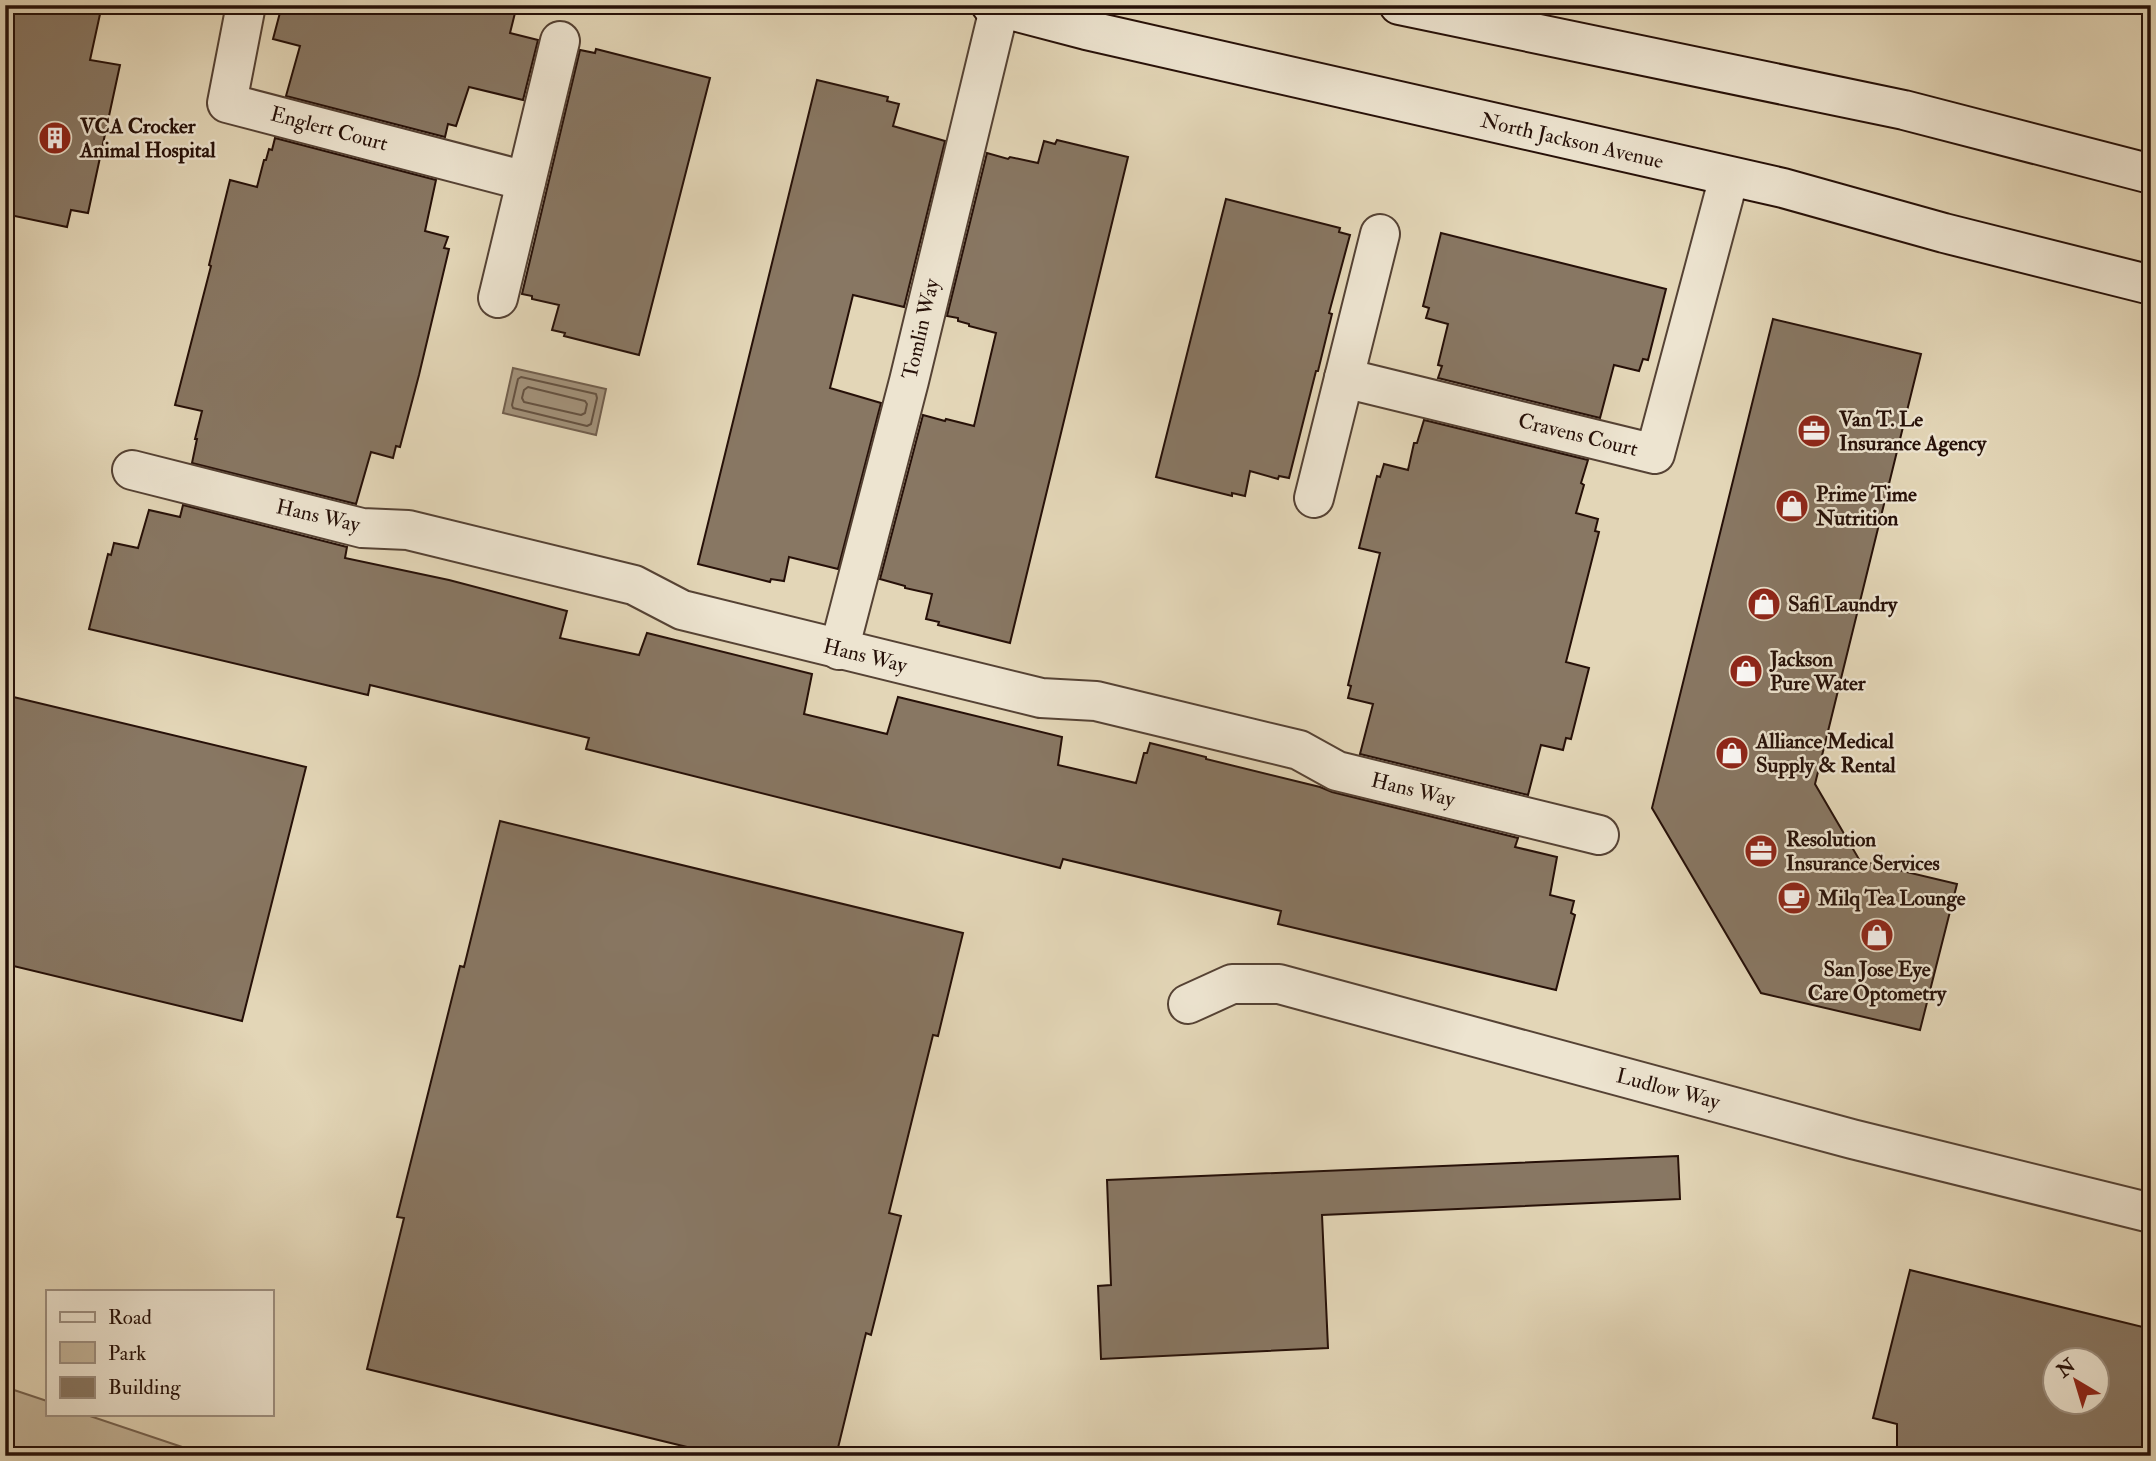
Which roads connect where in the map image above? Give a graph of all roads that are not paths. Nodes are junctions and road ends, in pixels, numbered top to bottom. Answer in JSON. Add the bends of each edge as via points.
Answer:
{"nodes":[{"id":1,"x":246,"y":5,"type":"edge"},
{"id":2,"x":1399,"y":5,"type":"edge"},
{"id":3,"x":997,"y":6,"type":"edge"},
{"id":4,"x":560,"y":41,"type":"dead end"},
{"id":5,"x":2151,"y":174,"type":"edge"},
{"id":6,"x":1729,"y":177,"type":"junction"},
{"id":7,"x":526,"y":181,"type":"junction"},
{"id":8,"x":1380,"y":234,"type":"dead end"},
{"id":9,"x":2151,"y":285,"type":"edge"},
{"id":10,"x":498,"y":298,"type":"dead end"},
{"id":11,"x":1344,"y":379,"type":"junction"},
{"id":12,"x":132,"y":470,"type":"dead end"},
{"id":13,"x":1314,"y":498,"type":"dead end"},
{"id":14,"x":839,"y":650,"type":"junction"},
{"id":15,"x":1599,"y":835,"type":"dead end"},
{"id":16,"x":1188,"y":1004,"type":"dead end"},
{"id":17,"x":2151,"y":1213,"type":"edge"}],
"edges":[{"from":1,"to":7,"type":"street","name":"Englert Court","via":[[227,103]]},
{"from":2,"to":5,"type":"street","via":[[1904,110]]},
{"from":3,"to":6,"type":"street","name":"North Jackson Avenue"},
{"from":3,"to":14,"type":"street","name":"Tomlin Way","via":[[909,381]]},
{"from":4,"to":7,"type":"street"},
{"from":6,"to":9,"type":"street","name":"North Jackson Avenue"},
{"from":6,"to":11,"type":"street","name":"Cravens Court","via":[[1655,454]]},
{"from":7,"to":10,"type":"street"},
{"from":8,"to":11,"type":"street"},
{"from":11,"to":13,"type":"street"},
{"from":12,"to":14,"type":"street","name":"Hans Way","via":[[362,528],[408,530],[634,585],[682,610]]},
{"from":14,"to":15,"type":"street","name":"Hans Way","via":[[1041,698],[1096,701],[1299,750],[1337,771]]},
{"from":16,"to":17,"type":"street","name":"Ludlow Way","via":[[1231,984],[1279,984],[1852,1139]]}]}
